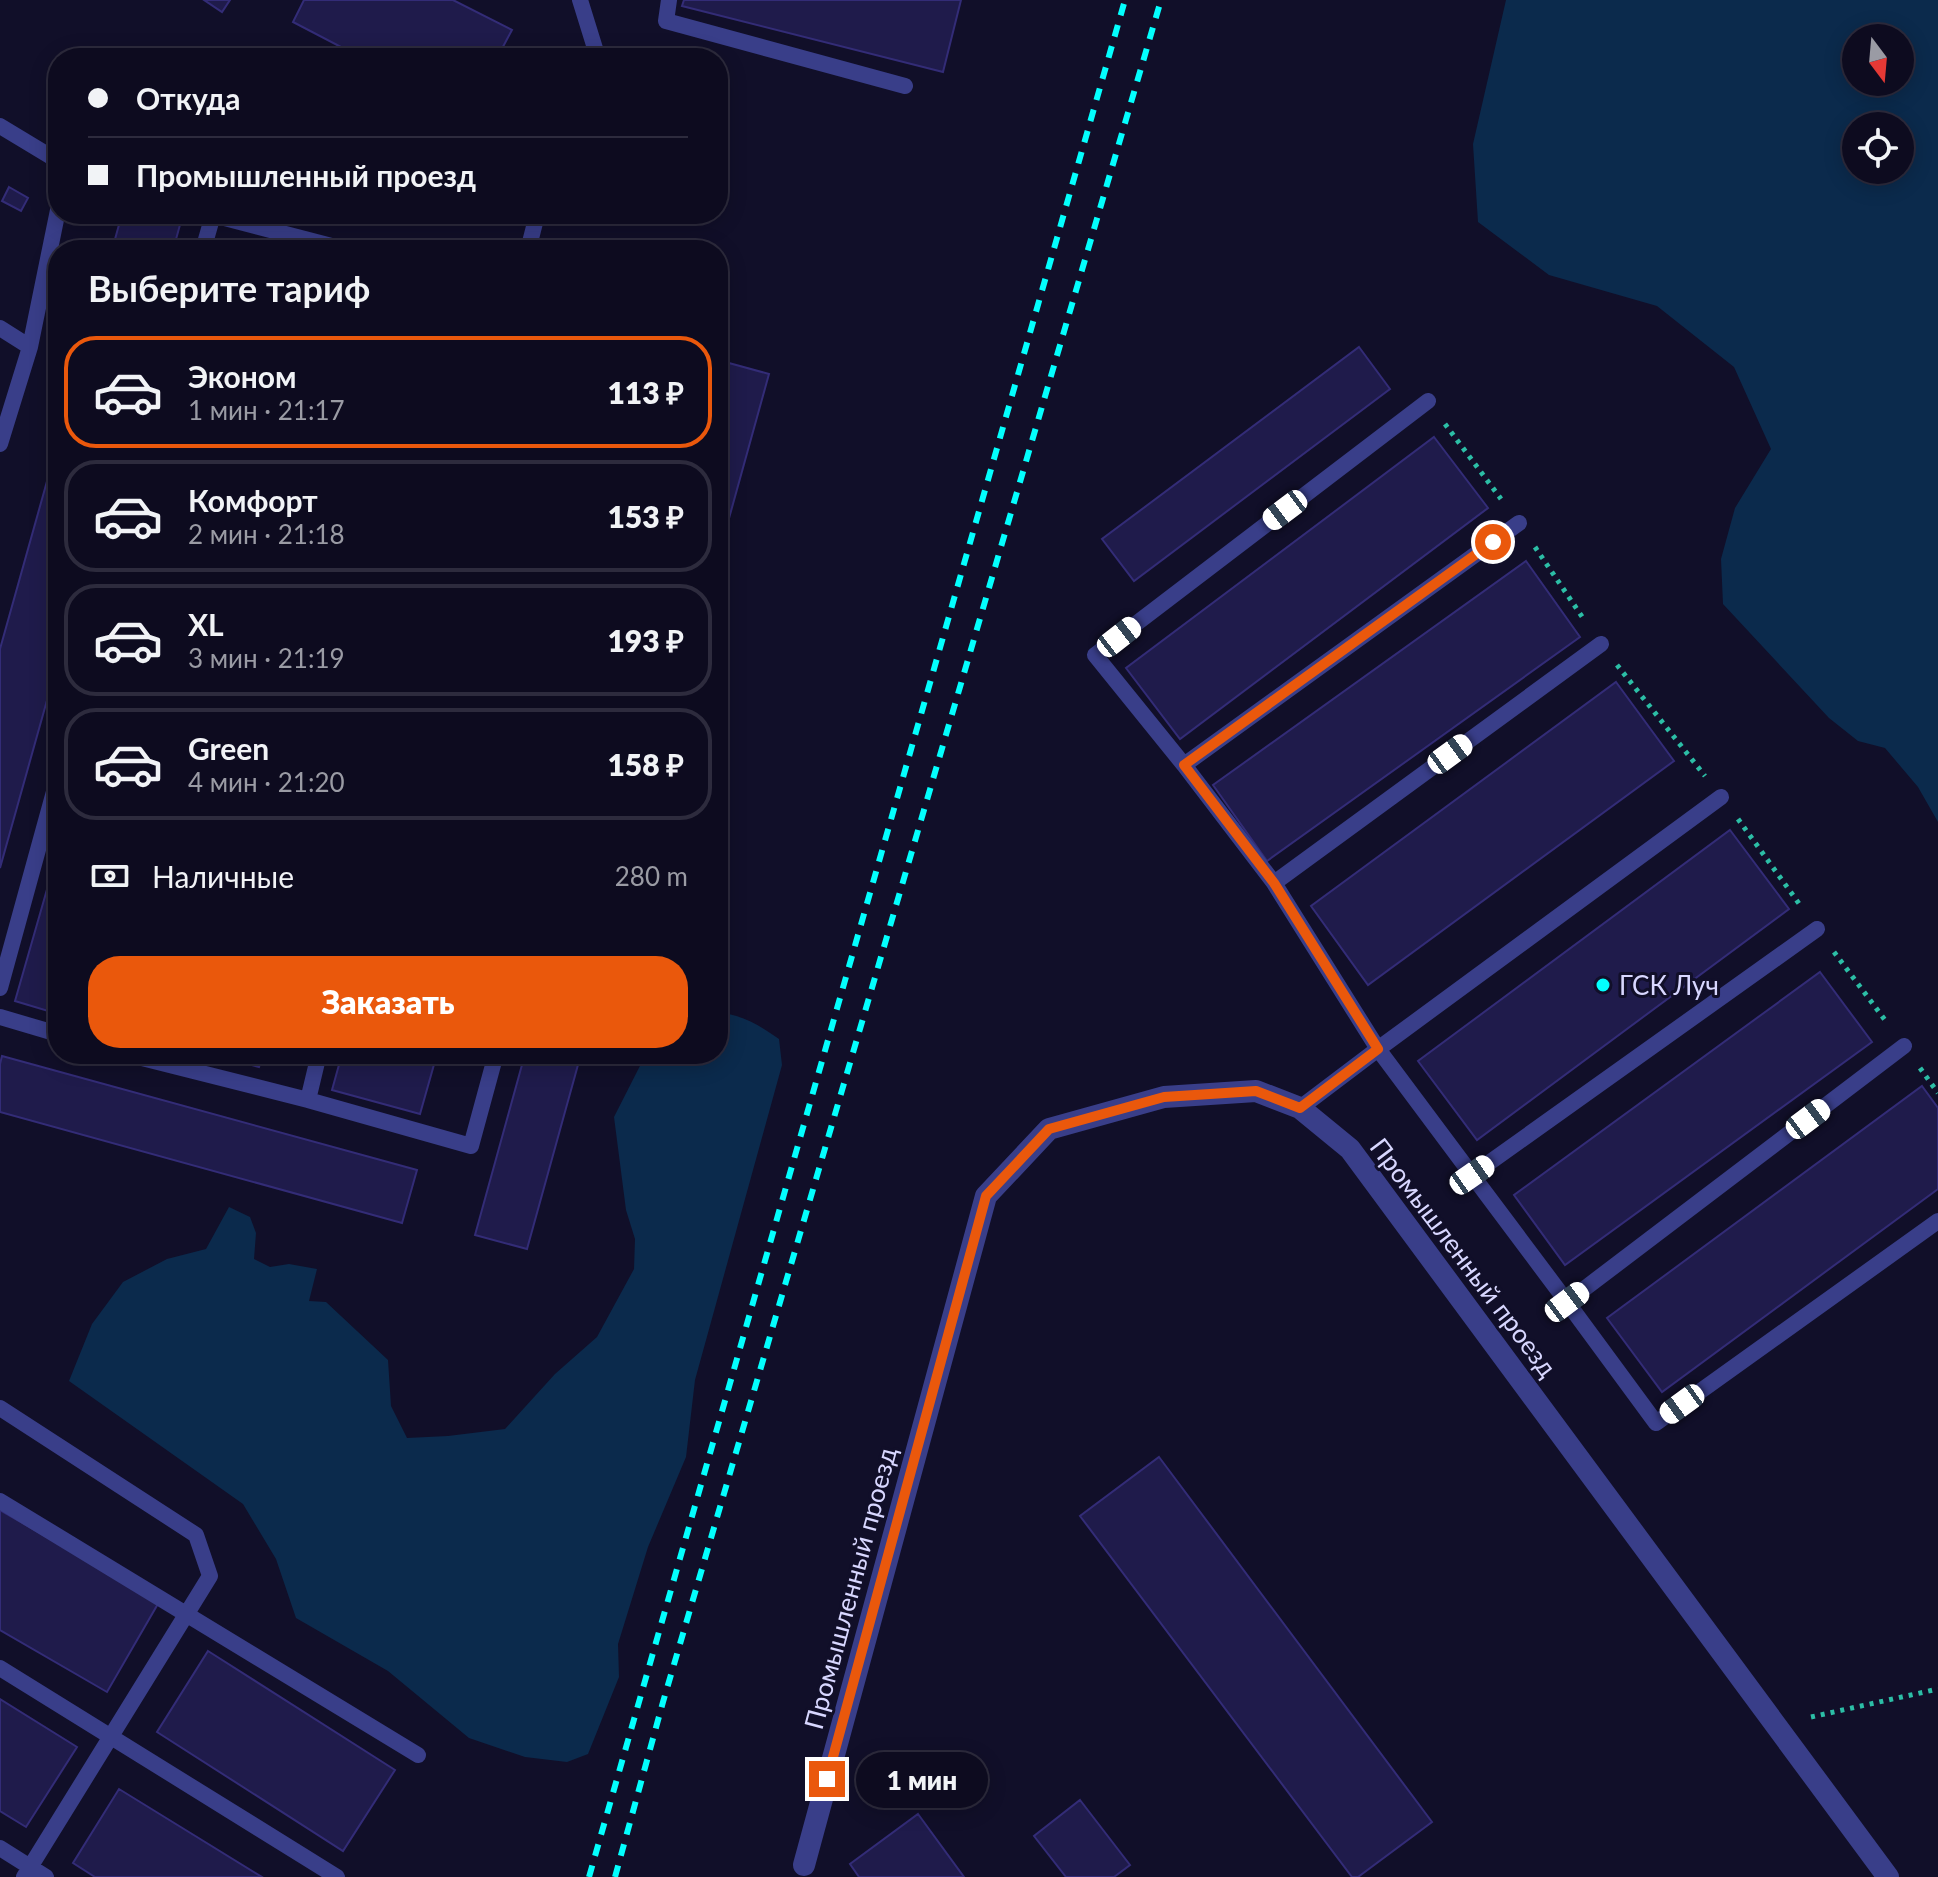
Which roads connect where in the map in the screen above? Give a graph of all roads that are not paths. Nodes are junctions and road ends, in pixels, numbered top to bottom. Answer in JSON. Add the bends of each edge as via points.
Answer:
{"nodes":[{"id":1,"x":580,"y":0,"type":"edge"},
{"id":2,"x":669,"y":0,"type":"edge"},
{"id":3,"x":595,"y":48,"type":"edge"},
{"id":4,"x":905,"y":86,"type":"dead end"},
{"id":5,"x":0,"y":126,"type":"edge"},
{"id":6,"x":48,"y":155,"type":"edge"},
{"id":7,"x":247,"y":224,"type":"edge"},
{"id":8,"x":309,"y":240,"type":"edge"},
{"id":9,"x":48,"y":259,"type":"edge"},
{"id":10,"x":0,"y":328,"type":"edge"},
{"id":11,"x":30,"y":347,"type":"junction"},
{"id":12,"x":1428,"y":401,"type":"road end"},
{"id":13,"x":0,"y":444,"type":"edge"},
{"id":14,"x":1519,"y":523,"type":"road end"},
{"id":15,"x":1601,"y":644,"type":"road end"},
{"id":16,"x":1184,"y":765,"type":"junction"},
{"id":17,"x":1721,"y":797,"type":"road end"},
{"id":18,"x":48,"y":813,"type":"edge"},
{"id":19,"x":1274,"y":883,"type":"junction"},
{"id":20,"x":1817,"y":929,"type":"road end"},
{"id":21,"x":0,"y":988,"type":"edge"},
{"id":22,"x":0,"y":1017,"type":"edge"},
{"id":23,"x":48,"y":1031,"type":"edge"},
{"id":24,"x":1904,"y":1046,"type":"road end"},
{"id":25,"x":1378,"y":1049,"type":"junction"},
{"id":26,"x":166,"y":1064,"type":"edge"},
{"id":27,"x":317,"y":1064,"type":"edge"},
{"id":28,"x":493,"y":1064,"type":"edge"},
{"id":29,"x":308,"y":1100,"type":"junction"},
{"id":30,"x":1300,"y":1108,"type":"junction"},
{"id":31,"x":1472,"y":1175,"type":"junction"},
{"id":32,"x":1938,"y":1221,"type":"edge"},
{"id":33,"x":1567,"y":1302,"type":"junction"},
{"id":34,"x":0,"y":1408,"type":"edge"},
{"id":35,"x":0,"y":1501,"type":"edge"},
{"id":36,"x":186,"y":1614,"type":"junction"},
{"id":37,"x":0,"y":1668,"type":"edge"},
{"id":38,"x":110,"y":1737,"type":"junction"},
{"id":39,"x":418,"y":1755,"type":"dead end"},
{"id":40,"x":0,"y":1848,"type":"edge"},
{"id":41,"x":808,"y":1871,"type":"edge"},
{"id":42,"x":27,"y":1872,"type":"edge"},
{"id":43,"x":46,"y":1877,"type":"edge"},
{"id":44,"x":337,"y":1877,"type":"edge"},
{"id":45,"x":1888,"y":1877,"type":"edge"}],
"edges":[{"from":1,"to":3,"type":"lane"},
{"from":2,"to":4,"type":"lane","via":[[666,21]]},
{"from":5,"to":6,"type":"lane"},
{"from":7,"to":8,"type":"lane"},
{"from":9,"to":11,"type":"lane"},
{"from":10,"to":11,"type":"lane"},
{"from":11,"to":13,"type":"lane"},
{"from":12,"to":16,"type":"lane","via":[[1095,655]]},
{"from":14,"to":16,"type":"lane"},
{"from":15,"to":19,"type":"lane"},
{"from":16,"to":19,"type":"lane"},
{"from":17,"to":25,"type":"lane"},
{"from":18,"to":21,"type":"lane"},
{"from":19,"to":25,"type":"lane"},
{"from":20,"to":31,"type":"lane"},
{"from":22,"to":23,"type":"lane"},
{"from":24,"to":33,"type":"lane"},
{"from":25,"to":30,"type":"lane"},
{"from":25,"to":31,"type":"lane"},
{"from":26,"to":29,"type":"lane"},
{"from":27,"to":29,"type":"lane"},
{"from":28,"to":29,"type":"lane","via":[[471,1146]]},
{"from":30,"to":41,"type":"street","name":"Промышленный проезд","via":[[1256,1091],[1164,1097],[1049,1129],[986,1196]]},
{"from":30,"to":45,"type":"street","name":"Промышленный проезд","via":[[1350,1149]]},
{"from":31,"to":33,"type":"lane"},
{"from":32,"to":33,"type":"lane","via":[[1656,1423]]},
{"from":34,"to":36,"type":"lane","via":[[196,1535],[210,1576]]},
{"from":35,"to":36,"type":"lane"},
{"from":36,"to":38,"type":"lane"},
{"from":36,"to":39,"type":"lane"},
{"from":37,"to":38,"type":"lane"},
{"from":38,"to":42,"type":"lane"},
{"from":38,"to":44,"type":"lane"},
{"from":40,"to":42,"type":"lane"},
{"from":42,"to":43,"type":"lane"}]}
